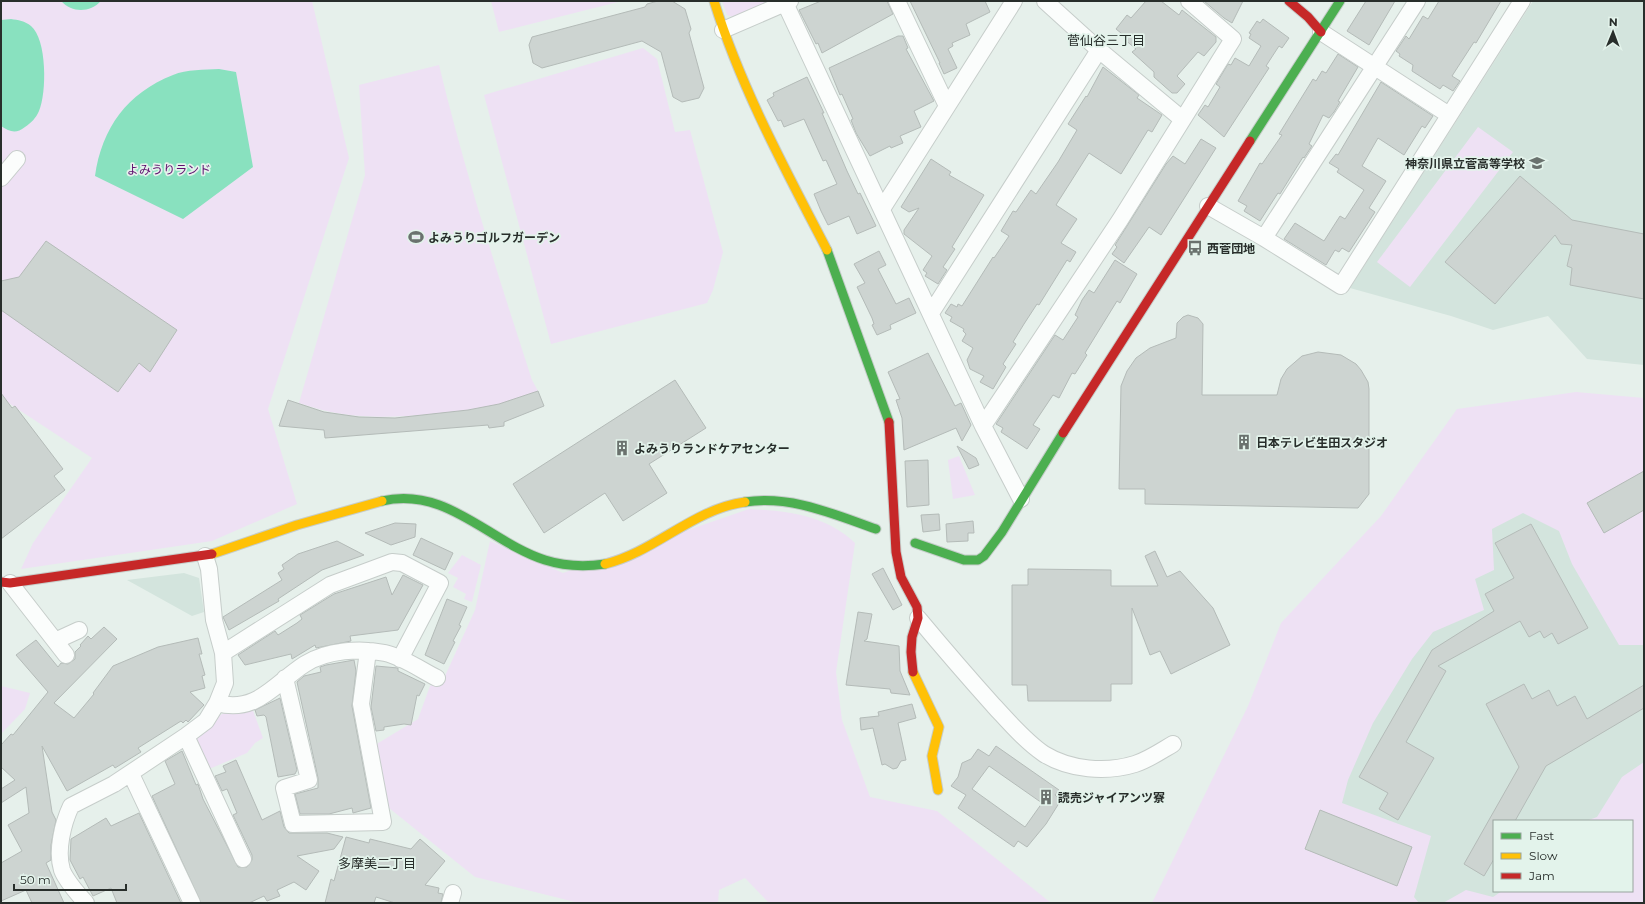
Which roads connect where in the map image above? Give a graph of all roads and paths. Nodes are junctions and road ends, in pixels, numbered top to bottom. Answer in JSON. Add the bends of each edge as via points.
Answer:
{"nodes":[{"id":1,"x":714,"y":1,"type":"edge"},
{"id":2,"x":897,"y":1,"type":"edge"},
{"id":3,"x":1014,"y":1,"type":"edge"},
{"id":4,"x":1045,"y":1,"type":"edge"},
{"id":5,"x":1188,"y":1,"type":"edge"},
{"id":6,"x":1290,"y":1,"type":"edge"},
{"id":7,"x":1340,"y":1,"type":"edge"},
{"id":8,"x":1417,"y":1,"type":"edge"},
{"id":9,"x":1522,"y":1,"type":"edge"},
{"id":10,"x":788,"y":2,"type":"edge"},
{"id":11,"x":723,"y":30,"type":"junction"},
{"id":12,"x":1321,"y":32,"type":"junction"},
{"id":13,"x":1099,"y":50,"type":"junction"},
{"id":14,"x":1375,"y":67,"type":"junction"},
{"id":15,"x":947,"y":106,"type":"junction"},
{"id":16,"x":1449,"y":116,"type":"junction"},
{"id":17,"x":1182,"y":118,"type":"junction"},
{"id":18,"x":17,"y":159,"type":"dead end"},
{"id":19,"x":1,"y":178,"type":"edge"},
{"id":20,"x":1208,"y":206,"type":"junction"},
{"id":21,"x":882,"y":208,"type":"junction"},
{"id":22,"x":1264,"y":238,"type":"junction"},
{"id":23,"x":932,"y":313,"type":"junction"},
{"id":24,"x":983,"y":426,"type":"junction"},
{"id":25,"x":1021,"y":499,"type":"junction"},
{"id":26,"x":876,"y":529,"type":"dead end"},
{"id":27,"x":916,"y":543,"type":"dead end"},
{"id":28,"x":205,"y":556,"type":"junction"},
{"id":29,"x":5,"y":582,"type":"edge"},
{"id":30,"x":918,"y":618,"type":"junction"},
{"id":31,"x":79,"y":630,"type":"dead end"},
{"id":32,"x":55,"y":641,"type":"junction"},
{"id":33,"x":368,"y":651,"type":"junction"},
{"id":34,"x":222,"y":653,"type":"junction"},
{"id":35,"x":66,"y":655,"type":"dead end"},
{"id":36,"x":400,"y":659,"type":"junction"},
{"id":37,"x":285,"y":678,"type":"junction"},
{"id":38,"x":437,"y":678,"type":"dead end"},
{"id":39,"x":217,"y":703,"type":"junction"},
{"id":40,"x":186,"y":736,"type":"junction"},
{"id":41,"x":1173,"y":744,"type":"dead end"},
{"id":42,"x":131,"y":774,"type":"junction"},
{"id":43,"x":938,"y":790,"type":"dead end"},
{"id":44,"x":243,"y":859,"type":"dead end"},
{"id":45,"x":86,"y":903,"type":"edge"},
{"id":46,"x":192,"y":903,"type":"edge"}],
"edges":[{"from":1,"to":11,"type":"street"},
{"from":2,"to":15,"type":"street"},
{"from":3,"to":15,"type":"street"},
{"from":4,"to":13,"type":"street"},
{"from":5,"to":17,"type":"street","via":[[1233,39]]},
{"from":6,"to":12,"type":"street"},
{"from":7,"to":12,"type":"street"},
{"from":8,"to":14,"type":"street"},
{"from":9,"to":16,"type":"street"},
{"from":10,"to":11,"type":"street"},
{"from":10,"to":21,"type":"street"},
{"from":11,"to":30,"type":"street","via":[[770,140],[832,259],[889,423],[896,552],[901,577],[917,607]]},
{"from":12,"to":14,"type":"street"},
{"from":12,"to":20,"type":"street"},
{"from":13,"to":17,"type":"street"},
{"from":13,"to":23,"type":"street"},
{"from":14,"to":16,"type":"street"},
{"from":14,"to":22,"type":"street"},
{"from":15,"to":21,"type":"street"},
{"from":16,"to":22,"type":"street","via":[[1341,286]]},
{"from":17,"to":24,"type":"street","via":[[1120,220]]},
{"from":18,"to":19,"type":"street"},
{"from":20,"to":22,"type":"street"},
{"from":20,"to":25,"type":"street"},
{"from":21,"to":23,"type":"street"},
{"from":23,"to":24,"type":"street"},
{"from":24,"to":25,"type":"street"},
{"from":25,"to":27,"type":"street","via":[[998,539],[978,560],[964,559]]},
{"from":26,"to":28,"type":"street","via":[[811,506],[760,498],[724,506],[689,523],[650,548],[618,562],[589,566],[562,565],[536,557],[509,544],[476,521],[449,507],[400,498],[297,525]]},
{"from":28,"to":29,"type":"street"},
{"from":28,"to":34,"type":"street","via":[[209,569],[214,620]]},
{"from":29,"to":32,"type":"street"},
{"from":30,"to":41,"type":"street","via":[[1018,732],[1044,754],[1067,764],[1088,768],[1115,768],[1137,764]]},
{"from":30,"to":43,"type":"street","via":[[912,637],[912,670],[939,727],[932,756]]},
{"from":31,"to":32,"type":"street"},
{"from":32,"to":35,"type":"street"},
{"from":33,"to":36,"type":"street"},
{"from":33,"to":37,"type":"street","via":[[324,655]]},
{"from":33,"to":37,"type":"street","via":[[362,704],[383,822],[293,824],[284,788],[309,780]]},
{"from":34,"to":36,"type":"street","via":[[330,585],[392,562],[402,563],[440,583]]},
{"from":34,"to":39,"type":"street","via":[[225,683]]},
{"from":36,"to":38,"type":"street"},
{"from":37,"to":39,"type":"street","via":[[259,700],[230,707]]},
{"from":39,"to":40,"type":"street","via":[[206,721]]},
{"from":40,"to":42,"type":"street"},
{"from":40,"to":44,"type":"street"},
{"from":42,"to":45,"type":"street","via":[[72,806],[68,813],[60,854],[62,871]]},
{"from":42,"to":46,"type":"street"}]}
